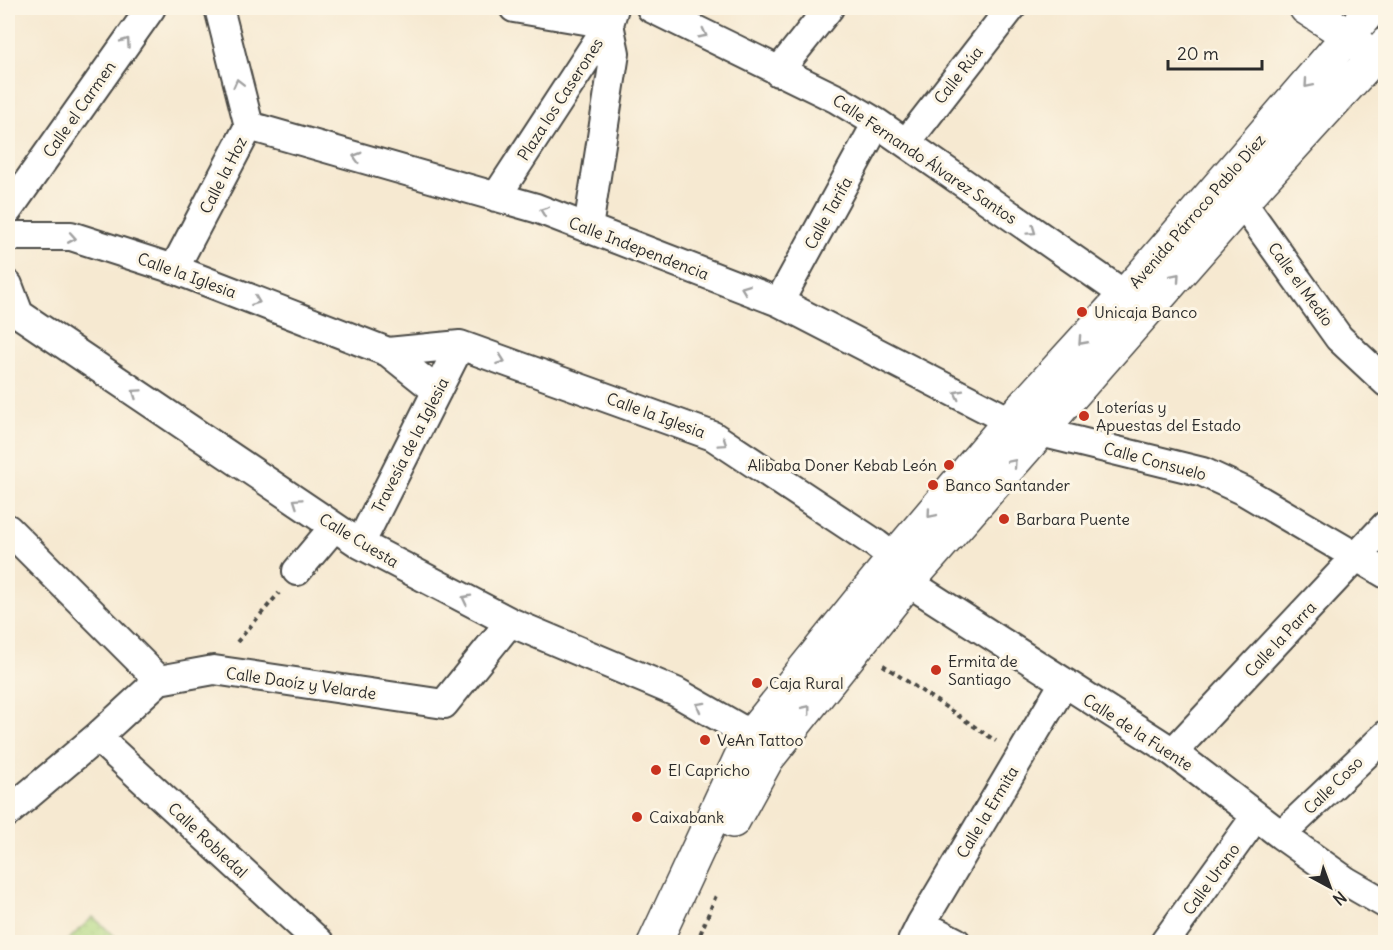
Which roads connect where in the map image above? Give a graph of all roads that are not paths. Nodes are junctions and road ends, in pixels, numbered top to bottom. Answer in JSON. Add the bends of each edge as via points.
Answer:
{"nodes":[{"id":1,"x":151,"y":8,"type":"edge"},
{"id":2,"x":219,"y":8,"type":"edge"},
{"id":3,"x":514,"y":8,"type":"edge"},
{"id":4,"x":651,"y":8,"type":"edge"},
{"id":5,"x":829,"y":8,"type":"edge"},
{"id":6,"x":1011,"y":8,"type":"edge"},
{"id":7,"x":1306,"y":8,"type":"edge"},
{"id":8,"x":1372,"y":8,"type":"edge"},
{"id":9,"x":612,"y":16,"type":"edge"},
{"id":10,"x":1349,"y":36,"type":"junction"},
{"id":11,"x":1383,"y":50,"type":"edge"},
{"id":12,"x":778,"y":72,"type":"junction"},
{"id":13,"x":877,"y":123,"type":"junction"},
{"id":14,"x":249,"y":126,"type":"junction"},
{"id":15,"x":906,"y":143,"type":"junction"},
{"id":16,"x":1233,"y":190,"type":"junction"},
{"id":17,"x":496,"y":197,"type":"junction"},
{"id":18,"x":588,"y":228,"type":"junction"},
{"id":19,"x":9,"y":229,"type":"edge"},
{"id":20,"x":174,"y":269,"type":"junction"},
{"id":21,"x":8,"y":285,"type":"edge"},
{"id":22,"x":1125,"y":295,"type":"junction"},
{"id":23,"x":779,"y":302,"type":"junction"},
{"id":24,"x":460,"y":345,"type":"junction"},
{"id":25,"x":388,"y":352,"type":"junction"},
{"id":26,"x":1386,"y":382,"type":"edge"},
{"id":27,"x":437,"y":391,"type":"junction"},
{"id":28,"x":1010,"y":421,"type":"junction"},
{"id":29,"x":1040,"y":432,"type":"junction"},
{"id":30,"x":1386,"y":525,"type":"edge"},
{"id":31,"x":334,"y":527,"type":"junction"},
{"id":32,"x":8,"y":529,"type":"edge"},
{"id":33,"x":360,"y":544,"type":"junction"},
{"id":34,"x":1356,"y":558,"type":"junction"},
{"id":35,"x":901,"y":570,"type":"junction"},
{"id":36,"x":297,"y":571,"type":"road end"},
{"id":37,"x":1386,"y":574,"type":"edge"},
{"id":38,"x":510,"y":622,"type":"junction"},
{"id":39,"x":159,"y":680,"type":"junction"},
{"id":40,"x":1064,"y":683,"type":"junction"},
{"id":41,"x":751,"y":735,"type":"junction"},
{"id":42,"x":1386,"y":735,"type":"edge"},
{"id":43,"x":97,"y":737,"type":"junction"},
{"id":44,"x":1173,"y":752,"type":"junction"},
{"id":45,"x":10,"y":807,"type":"edge"},
{"id":46,"x":1256,"y":816,"type":"junction"},
{"id":47,"x":1281,"y":835,"type":"junction"},
{"id":48,"x":708,"y":875,"type":"junction"},
{"id":49,"x":1386,"y":904,"type":"edge"},
{"id":50,"x":916,"y":933,"type":"edge"},
{"id":51,"x":320,"y":942,"type":"edge"},
{"id":52,"x":655,"y":942,"type":"edge"},
{"id":53,"x":677,"y":942,"type":"edge"},
{"id":54,"x":956,"y":942,"type":"edge"},
{"id":55,"x":1165,"y":942,"type":"edge"}],
"edges":[{"from":19,"to":1,"type":"street","name":"Calle el Carmen","one_way":true},
{"from":14,"to":2,"type":"street","name":"Calle la Hoz","one_way":true},
{"from":3,"to":9,"type":"street"},
{"from":4,"to":12,"type":"street","name":"Calle Fernando Álvarez Santos","one_way":true},
{"from":5,"to":12,"type":"street"},
{"from":6,"to":15,"type":"street","name":"Calle Rúa"},
{"from":7,"to":10,"type":"main road"},
{"from":8,"to":10,"type":"main road","name":"Avenida Párroco Pablo Díez"},
{"from":9,"to":17,"type":"street","name":"Plaza los Caserones"},
{"from":9,"to":18,"type":"street","name":"Plaza los Caserones","via":[[615,53]]},
{"from":10,"to":11,"type":"main road"},
{"from":10,"to":16,"type":"main road","name":"Avenida Párroco Pablo Díez","one_way":true},
{"from":11,"to":16,"type":"main road","name":"Avenida Párroco Pablo Díez"},
{"from":12,"to":13,"type":"street","name":"Calle Fernando Álvarez Santos","via":[[837,99]]},
{"from":13,"to":15,"type":"street","name":"Calle Fernando Álvarez Santos"},
{"from":13,"to":23,"type":"street","name":"Calle Tarifa"},
{"from":17,"to":14,"type":"street","name":"Calle Independencia","one_way":true},
{"from":14,"to":20,"type":"street","name":"Calle la Hoz"},
{"from":15,"to":22,"type":"street","name":"Calle Fernando Álvarez Santos","one_way":true},
{"from":16,"to":22,"type":"main road","name":"Avenida Párroco Pablo Díez"},
{"from":16,"to":26,"type":"street","name":"Calle el Medio","via":[[1339,338]]},
{"from":29,"to":16,"type":"main road","name":"Avenida Párroco Pablo Díez","one_way":true},
{"from":18,"to":17,"type":"street","name":"Calle Independencia","one_way":true},
{"from":23,"to":18,"type":"street","name":"Calle Independencia","one_way":true},
{"from":19,"to":20,"type":"street","name":"Calle la Iglesia","one_way":true,"via":[[71,236]]},
{"from":20,"to":25,"type":"street","name":"Calle la Iglesia","one_way":true},
{"from":31,"to":21,"type":"street","name":"Calle Cuesta","one_way":true,"via":[[20,314]]},
{"from":22,"to":28,"type":"main road","name":"Avenida Párroco Pablo Díez","one_way":true},
{"from":28,"to":23,"type":"street","name":"Calle Independencia","one_way":true},
{"from":24,"to":25,"type":"street","name":"Calle la Iglesia"},
{"from":24,"to":27,"type":"street","name":"Travesía de la Iglesia"},
{"from":24,"to":35,"type":"street","name":"Calle la Iglesia","one_way":true,"via":[[713,436]]},
{"from":25,"to":27,"type":"street","name":"Calle la Iglesia"},
{"from":27,"to":33,"type":"street","name":"Travesía de la Iglesia"},
{"from":28,"to":29,"type":"street","name":"Calle Consuelo"},
{"from":28,"to":35,"type":"main road","name":"Avenida Párroco Pablo Díez","one_way":true},
{"from":29,"to":34,"type":"street","name":"Calle Consuelo","via":[[1203,472],[1244,491]]},
{"from":35,"to":29,"type":"main road","name":"Avenida Párroco Pablo Díez","one_way":true},
{"from":30,"to":34,"type":"street","name":"Calle la Parra"},
{"from":31,"to":33,"type":"street","name":"Calle Cuesta"},
{"from":31,"to":36,"type":"street"},
{"from":32,"to":39,"type":"street"},
{"from":38,"to":33,"type":"street","name":"Calle Cuesta","one_way":true},
{"from":34,"to":37,"type":"street","name":"Calle Consuelo"},
{"from":34,"to":44,"type":"street","name":"Calle la Parra"},
{"from":35,"to":40,"type":"street","name":"Calle de la Fuente"},
{"from":35,"to":41,"type":"main road","name":"Avenida Párroco Pablo Díez"},
{"from":48,"to":35,"type":"main road","name":"Avenida Párroco Pablo Díez","one_way":true,"via":[[767,759]]},
{"from":38,"to":39,"type":"street","name":"Calle Daoíz y Velarde","via":[[444,704],[214,670]]},
{"from":41,"to":38,"type":"street","name":"Calle Cuesta","one_way":true,"via":[[676,692]]},
{"from":39,"to":43,"type":"street"},
{"from":40,"to":44,"type":"street","name":"Calle de la Fuente"},
{"from":40,"to":50,"type":"street","name":"Calle la Ermita"},
{"from":41,"to":48,"type":"main road","via":[[753,758],[721,827]]},
{"from":41,"to":52,"type":"main road","name":"Avenida Párroco Pablo Díez"},
{"from":42,"to":47,"type":"street","name":"Calle Coso"},
{"from":43,"to":45,"type":"street"},
{"from":43,"to":51,"type":"street","name":"Calle Robledal"},
{"from":44,"to":46,"type":"street","name":"Calle de la Fuente"},
{"from":46,"to":47,"type":"street","name":"Calle de la Fuente"},
{"from":46,"to":55,"type":"street","name":"Calle Urano"},
{"from":47,"to":49,"type":"street","name":"Calle de la Fuente"},
{"from":48,"to":53,"type":"main road","name":"Avenida Párroco Pablo Díez"},
{"from":50,"to":54,"type":"street"}]}
